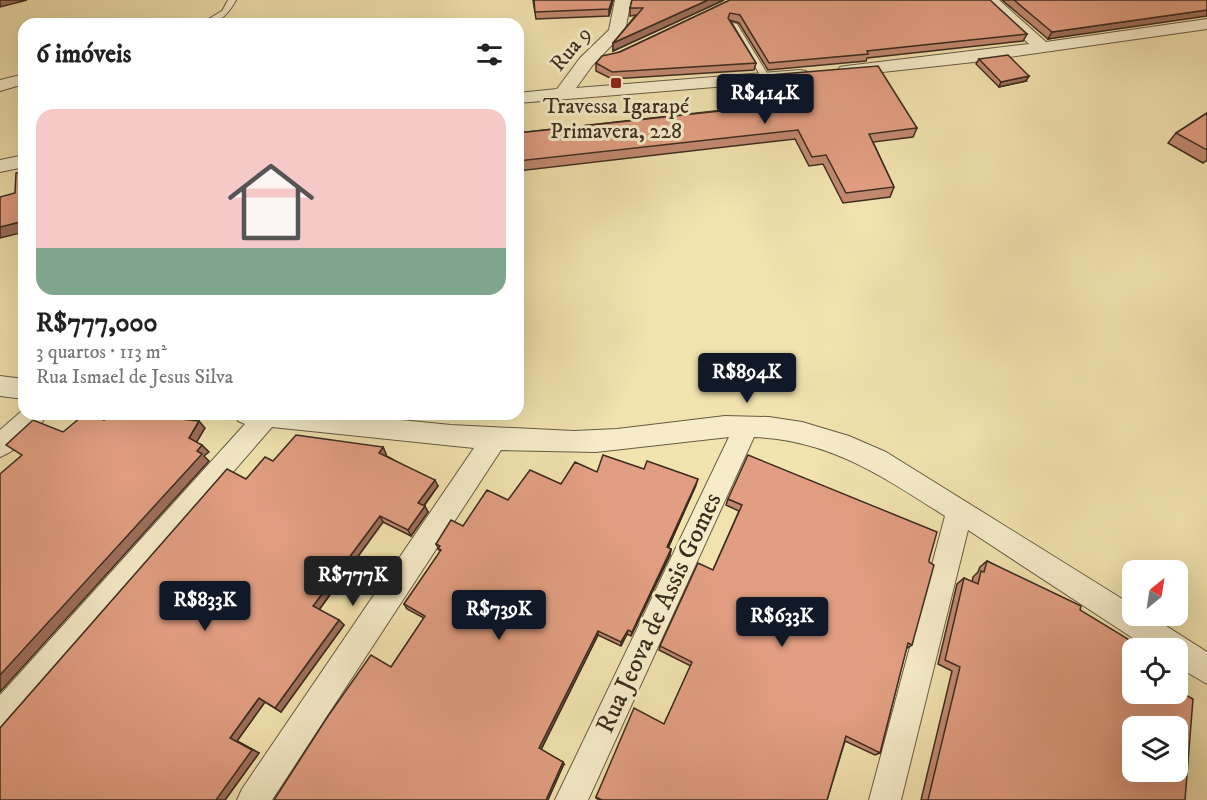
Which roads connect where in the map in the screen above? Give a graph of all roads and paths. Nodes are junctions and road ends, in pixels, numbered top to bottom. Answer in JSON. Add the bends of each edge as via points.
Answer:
{"nodes":[{"id":1,"x":232,"y":0,"type":"edge"},
{"id":2,"x":623,"y":0,"type":"edge"},
{"id":3,"x":990,"y":0,"type":"edge"},
{"id":4,"x":215,"y":18,"type":"edge"},
{"id":5,"x":733,"y":24,"type":"edge"},
{"id":6,"x":1207,"y":24,"type":"edge"},
{"id":7,"x":1042,"y":48,"type":"junction"},
{"id":8,"x":606,"y":58,"type":"edge"},
{"id":9,"x":586,"y":62,"type":"junction"},
{"id":10,"x":834,"y":72,"type":"edge"},
{"id":11,"x":812,"y":74,"type":"edge"},
{"id":12,"x":766,"y":78,"type":"junction"},
{"id":13,"x":18,"y":81,"type":"edge"},
{"id":14,"x":0,"y":86,"type":"edge"},
{"id":15,"x":563,"y":94,"type":"junction"},
{"id":16,"x":524,"y":97,"type":"edge"},
{"id":17,"x":18,"y":162,"type":"edge"},
{"id":18,"x":0,"y":166,"type":"edge"},
{"id":19,"x":0,"y":386,"type":"edge"},
{"id":20,"x":18,"y":388,"type":"edge"},
{"id":21,"x":28,"y":420,"type":"edge"},
{"id":22,"x":253,"y":420,"type":"edge"},
{"id":23,"x":302,"y":420,"type":"edge"},
{"id":24,"x":747,"y":426,"type":"junction"},
{"id":25,"x":493,"y":441,"type":"junction"},
{"id":26,"x":0,"y":446,"type":"edge"},
{"id":27,"x":960,"y":511,"type":"junction"},
{"id":28,"x":1159,"y":638,"type":"edge"},
{"id":29,"x":1188,"y":657,"type":"edge"},
{"id":30,"x":1207,"y":669,"type":"edge"},
{"id":31,"x":0,"y":718,"type":"edge"},
{"id":32,"x":253,"y":800,"type":"edge"},
{"id":33,"x":572,"y":800,"type":"edge"},
{"id":34,"x":885,"y":800,"type":"edge"}],
"edges":[{"from":1,"to":4,"type":"lane","via":[[225,13]]},
{"from":2,"to":9,"type":"street","name":"Rua 9","via":[[617,31]]},
{"from":3,"to":7,"type":"street"},
{"from":5,"to":12,"type":"lane"},
{"from":6,"to":7,"type":"street"},
{"from":7,"to":10,"type":"street"},
{"from":8,"to":9,"type":"lane"},
{"from":9,"to":15,"type":"street","name":"Rua 9"},
{"from":11,"to":12,"type":"street"},
{"from":12,"to":15,"type":"street"},
{"from":13,"to":14,"type":"street"},
{"from":15,"to":16,"type":"street"},
{"from":17,"to":18,"type":"street"},
{"from":19,"to":20,"type":"street"},
{"from":21,"to":26,"type":"street"},
{"from":22,"to":31,"type":"street"},
{"from":23,"to":25,"type":"street"},
{"from":24,"to":25,"type":"street","via":[[621,440]]},
{"from":24,"to":27,"type":"street","via":[[783,429],[837,442]]},
{"from":24,"to":33,"type":"street","name":"Rua Jeova de Assis Gomes"},
{"from":25,"to":32,"type":"street"},
{"from":27,"to":28,"type":"street"},
{"from":27,"to":34,"type":"street"},
{"from":29,"to":30,"type":"street"}]}
